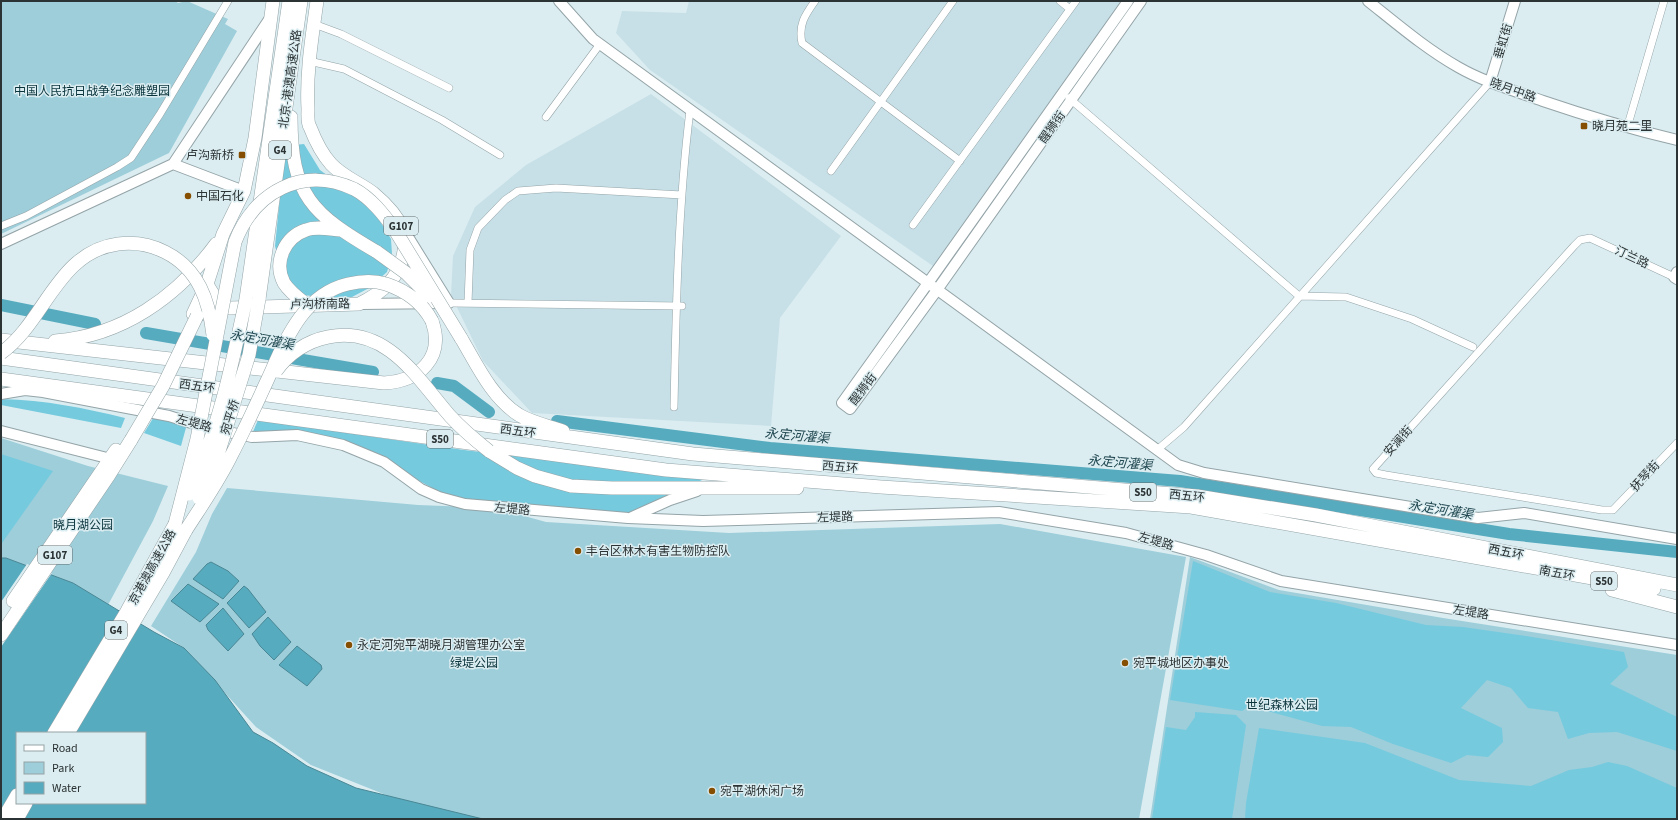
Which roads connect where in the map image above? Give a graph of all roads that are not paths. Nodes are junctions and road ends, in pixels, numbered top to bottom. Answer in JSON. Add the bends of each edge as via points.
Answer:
{"nodes":[{"id":1,"x":228,"y":1,"type":"edge"},
{"id":2,"x":273,"y":1,"type":"edge"},
{"id":3,"x":288,"y":1,"type":"edge"},
{"id":4,"x":301,"y":1,"type":"edge"},
{"id":5,"x":309,"y":1,"type":"edge"},
{"id":6,"x":317,"y":1,"type":"edge"},
{"id":7,"x":559,"y":1,"type":"edge"},
{"id":8,"x":815,"y":1,"type":"edge"},
{"id":9,"x":953,"y":1,"type":"edge"},
{"id":10,"x":1060,"y":1,"type":"edge"},
{"id":11,"x":1076,"y":1,"type":"edge"},
{"id":12,"x":1128,"y":1,"type":"edge"},
{"id":13,"x":1141,"y":1,"type":"edge"},
{"id":14,"x":1368,"y":1,"type":"edge"},
{"id":15,"x":1515,"y":1,"type":"edge"},
{"id":16,"x":1664,"y":1,"type":"edge"},
{"id":17,"x":1070,"y":9,"type":"junction"},
{"id":18,"x":270,"y":18,"type":"junction"},
{"id":19,"x":314,"y":23,"type":"junction"},
{"id":20,"x":600,"y":44,"type":"junction"},
{"id":21,"x":310,"y":61,"type":"junction"},
{"id":22,"x":292,"y":68,"type":"junction"},
{"id":23,"x":1490,"y":82,"type":"junction"},
{"id":24,"x":449,"y":88,"type":"dead end"},
{"id":25,"x":1063,"y":92,"type":"junction"},
{"id":26,"x":1071,"y":99,"type":"junction"},
{"id":27,"x":881,"y":102,"type":"junction"},
{"id":28,"x":690,"y":110,"type":"junction"},
{"id":29,"x":546,"y":117,"type":"dead end"},
{"id":30,"x":1627,"y":128,"type":"junction"},
{"id":31,"x":1677,"y":140,"type":"edge"},
{"id":32,"x":500,"y":155,"type":"dead end"},
{"id":33,"x":960,"y":161,"type":"junction"},
{"id":34,"x":174,"y":164,"type":"junction"},
{"id":35,"x":831,"y":171,"type":"dead end"},
{"id":36,"x":244,"y":191,"type":"junction"},
{"id":37,"x":682,"y":196,"type":"junction"},
{"id":38,"x":913,"y":225,"type":"dead end"},
{"id":39,"x":1,"y":226,"type":"edge"},
{"id":40,"x":340,"y":230,"type":"junction"},
{"id":41,"x":404,"y":231,"type":"junction"},
{"id":42,"x":223,"y":234,"type":"junction"},
{"id":43,"x":1590,"y":238,"type":"joint"},
{"id":44,"x":1,"y":244,"type":"edge"},
{"id":45,"x":1676,"y":276,"type":"edge"},
{"id":46,"x":207,"y":284,"type":"junction"},
{"id":47,"x":933,"y":286,"type":"junction"},
{"id":48,"x":1299,"y":296,"type":"junction"},
{"id":49,"x":253,"y":299,"type":"junction"},
{"id":50,"x":468,"y":303,"type":"junction"},
{"id":51,"x":306,"y":304,"type":"junction"},
{"id":52,"x":359,"y":304,"type":"junction"},
{"id":53,"x":679,"y":306,"type":"junction"},
{"id":54,"x":447,"y":307,"type":"junction"},
{"id":55,"x":230,"y":308,"type":"junction"},
{"id":56,"x":195,"y":315,"type":"junction"},
{"id":57,"x":1,"y":340,"type":"edge"},
{"id":58,"x":28,"y":343,"type":"junction"},
{"id":59,"x":214,"y":346,"type":"junction"},
{"id":60,"x":1473,"y":347,"type":"dead end"},
{"id":61,"x":1,"y":353,"type":"edge"},
{"id":62,"x":1,"y":358,"type":"edge"},
{"id":63,"x":1,"y":379,"type":"edge"},
{"id":64,"x":263,"y":389,"type":"junction"},
{"id":65,"x":1,"y":394,"type":"edge"},
{"id":66,"x":674,"y":407,"type":"dead end"},
{"id":67,"x":1,"y":431,"type":"edge"},
{"id":68,"x":603,"y":443,"type":"junction"},
{"id":69,"x":1677,"y":443,"type":"edge"},
{"id":70,"x":1157,"y":450,"type":"junction"},
{"id":71,"x":114,"y":460,"type":"junction"},
{"id":72,"x":105,"y":473,"type":"junction"},
{"id":73,"x":881,"y":487,"type":"junction"},
{"id":74,"x":707,"y":489,"type":"junction"},
{"id":75,"x":1613,"y":510,"type":"joint"},
{"id":76,"x":628,"y":518,"type":"junction"},
{"id":77,"x":181,"y":527,"type":"junction"},
{"id":78,"x":1677,"y":539,"type":"edge"},
{"id":79,"x":1531,"y":569,"type":"junction"},
{"id":80,"x":1677,"y":585,"type":"edge"},
{"id":81,"x":1677,"y":593,"type":"edge"},
{"id":82,"x":1677,"y":607,"type":"edge"},
{"id":83,"x":1,"y":619,"type":"edge"},
{"id":84,"x":1,"y":635,"type":"edge"},
{"id":85,"x":1677,"y":645,"type":"edge"},
{"id":86,"x":55,"y":732,"type":"edge"},
{"id":87,"x":69,"y":732,"type":"edge"},
{"id":88,"x":16,"y":797,"type":"edge"},
{"id":89,"x":25,"y":804,"type":"edge"},
{"id":90,"x":3,"y":819,"type":"edge"},
{"id":91,"x":16,"y":819,"type":"edge"}],
"edges":[{"from":1,"to":39,"type":"street","via":[[131,158],[33,212]]},
{"from":2,"to":18,"type":"highway","number":"G107"},
{"from":3,"to":49,"type":"highway","name":"北京-港澳高速公路","number":"G4"},
{"from":4,"to":22,"type":"highway","name":"北京-港澳高速公路","number":"G4"},
{"from":5,"to":19,"type":"highway"},
{"from":6,"to":19,"type":"highway","number":"G107"},
{"from":7,"to":20,"type":"street"},
{"from":8,"to":27,"type":"street","via":[[802,19],[802,43]]},
{"from":9,"to":27,"type":"street"},
{"from":10,"to":17,"type":"street"},
{"from":11,"to":17,"type":"street"},
{"from":12,"to":25,"type":"street","name":"醒狮街"},
{"from":13,"to":26,"type":"street","name":"醒狮街"},
{"from":14,"to":23,"type":"street","name":"晓月中路","via":[[1433,52],[1459,68]]},
{"from":15,"to":23,"type":"street","name":"垂虹街"},
{"from":16,"to":30,"type":"street"},
{"from":17,"to":33,"type":"street"},
{"from":18,"to":34,"type":"street"},
{"from":18,"to":36,"type":"highway","number":"G107","via":[[255,138]]},
{"from":19,"to":21,"type":"highway","number":"G107"},
{"from":19,"to":24,"type":"street"},
{"from":20,"to":28,"type":"street"},
{"from":20,"to":29,"type":"street"},
{"from":21,"to":32,"type":"street","via":[[344,69],[442,120]]},
{"from":21,"to":41,"type":"highway","number":"G107","via":[[307,102],[309,125],[318,145],[331,164],[383,202]]},
{"from":22,"to":40,"type":"highway","via":[[291,136],[296,173],[301,186],[316,208]]},
{"from":22,"to":49,"type":"highway","name":"北京-港澳高速公路","number":"G4"},
{"from":23,"to":30,"type":"street","name":"晓月中路"},
{"from":23,"to":48,"type":"street"},
{"from":25,"to":26,"type":"street"},
{"from":25,"to":47,"type":"street","name":"醒狮街"},
{"from":26,"to":47,"type":"street","name":"醒狮街"},
{"from":26,"to":48,"type":"street"},
{"from":27,"to":33,"type":"street"},
{"from":27,"to":35,"type":"street"},
{"from":28,"to":37,"type":"street"},
{"from":28,"to":47,"type":"street"},
{"from":30,"to":31,"type":"street","name":"晓月中路"},
{"from":33,"to":38,"type":"street"},
{"from":34,"to":36,"type":"street"},
{"from":34,"to":44,"type":"street"},
{"from":36,"to":42,"type":"highway","number":"G107"},
{"from":37,"to":50,"type":"street","via":[[556,188],[518,191],[505,200],[478,228],[470,250]]},
{"from":37,"to":53,"type":"street"},
{"from":40,"to":51,"type":"highway","via":[[306,229],[287,243],[281,254],[280,273],[284,283]]},
{"from":40,"to":54,"type":"highway","bridge":true,"via":[[377,252]]},
{"from":41,"to":52,"type":"highway","name":"卢沟桥南路","number":"G107","via":[[403,259],[396,275],[377,295]]},
{"from":41,"to":54,"type":"street"},
{"from":42,"to":46,"type":"highway","number":"G107"},
{"from":42,"to":58,"type":"highway","via":[[205,258],[176,288],[158,304],[139,315],[90,336]]},
{"from":43,"to":45,"type":"street","name":"汀兰路"},
{"from":43,"to":75,"type":"street","name":"安澜街","via":[[1580,240],[1574,246],[1373,469],[1376,473],[1386,475]]},
{"from":46,"to":55,"type":"highway","via":[[221,304]]},
{"from":46,"to":56,"type":"highway","number":"G107"},
{"from":47,"to":47,"type":"street","name":"醒狮街","via":[[842,403],[850,409]]},
{"from":47,"to":70,"type":"street"},
{"from":48,"to":60,"type":"street","via":[[1346,297],[1412,319]]},
{"from":48,"to":70,"type":"street","via":[[1184,427]]},
{"from":49,"to":77,"type":"highway","name":"宛平桥","number":"G4","bridge":true,"via":[[249,355],[219,451]]},
{"from":50,"to":53,"type":"street"},
{"from":50,"to":54,"type":"street"},
{"from":51,"to":52,"type":"highway","name":"卢沟桥南路","number":"G107"},
{"from":51,"to":55,"type":"highway","name":"卢沟桥南路","number":"G107"},
{"from":52,"to":54,"type":"street"},
{"from":53,"to":66,"type":"street"},
{"from":54,"to":59,"type":"highway","bridge":true,"via":[[395,230],[370,201],[355,190],[337,183],[325,180],[301,181],[289,184],[267,196],[248,215],[240,228]]},
{"from":54,"to":68,"type":"highway","bridge":true,"via":[[461,338],[489,385],[518,414]]},
{"from":55,"to":56,"type":"highway","name":"卢沟桥南路","number":"G107","via":[[215,307]]},
{"from":56,"to":71,"type":"highway","number":"G107","bridge":true,"via":[[163,386]]},
{"from":57,"to":58,"type":"highway"},
{"from":58,"to":64,"type":"highway","bridge":true,"via":[[384,383],[408,380],[425,366],[434,348],[435,330],[432,321],[422,305],[411,296],[378,282],[356,282],[329,290],[314,301],[294,324]]},
{"from":59,"to":61,"type":"highway","bridge":true,"via":[[206,297],[194,276],[167,253],[149,246],[125,243],[102,247],[69,269],[25,329]]},
{"from":59,"to":77,"type":"highway","bridge":true},
{"from":62,"to":68,"type":"highway","name":"西五环","number":"S50"},
{"from":63,"to":73,"type":"highway","name":"西五环","number":"S50","via":[[666,470]]},
{"from":64,"to":74,"type":"highway","bridge":true,"via":[[290,356],[304,345],[335,335],[359,337],[382,346],[404,362],[459,425],[489,451],[529,473],[571,486]]},
{"from":64,"to":77,"type":"highway","bridge":true,"via":[[231,456]]},
{"from":65,"to":76,"type":"street","name":"左堤路","via":[[25,390],[43,392],[169,416],[204,427],[252,437],[297,435],[343,445],[384,462],[421,489],[465,504]]},
{"from":67,"to":71,"type":"street"},
{"from":68,"to":80,"type":"highway","name":"西五环","number":"S50","via":[[693,454],[1196,496],[1316,516]]},
{"from":69,"to":75,"type":"street","name":"抚琴街"},
{"from":70,"to":78,"type":"street","via":[[1178,465],[1204,473],[1478,518],[1524,513]]},
{"from":71,"to":72,"type":"highway","number":"G107"},
{"from":72,"to":83,"type":"highway","number":"G107"},
{"from":72,"to":84,"type":"highway","number":"G107"},
{"from":73,"to":74,"type":"highway"},
{"from":73,"to":79,"type":"highway","name":"西五环","number":"S50","via":[[1191,507]]},
{"from":74,"to":76,"type":"street","via":[[676,498]]},
{"from":76,"to":85,"type":"street","name":"左堤路","via":[[703,521],[999,512],[1126,532],[1206,555],[1281,581]]},
{"from":77,"to":86,"type":"highway","name":"京港澳高速公路","number":"G4"},
{"from":77,"to":87,"type":"highway","name":"京港澳高速公路","number":"G4","via":[[163,573]]},
{"from":79,"to":81,"type":"highway","name":"南五环","number":"S50"},
{"from":79,"to":82,"type":"highway"},
{"from":88,"to":90,"type":"highway"},
{"from":89,"to":91,"type":"highway"}]}
